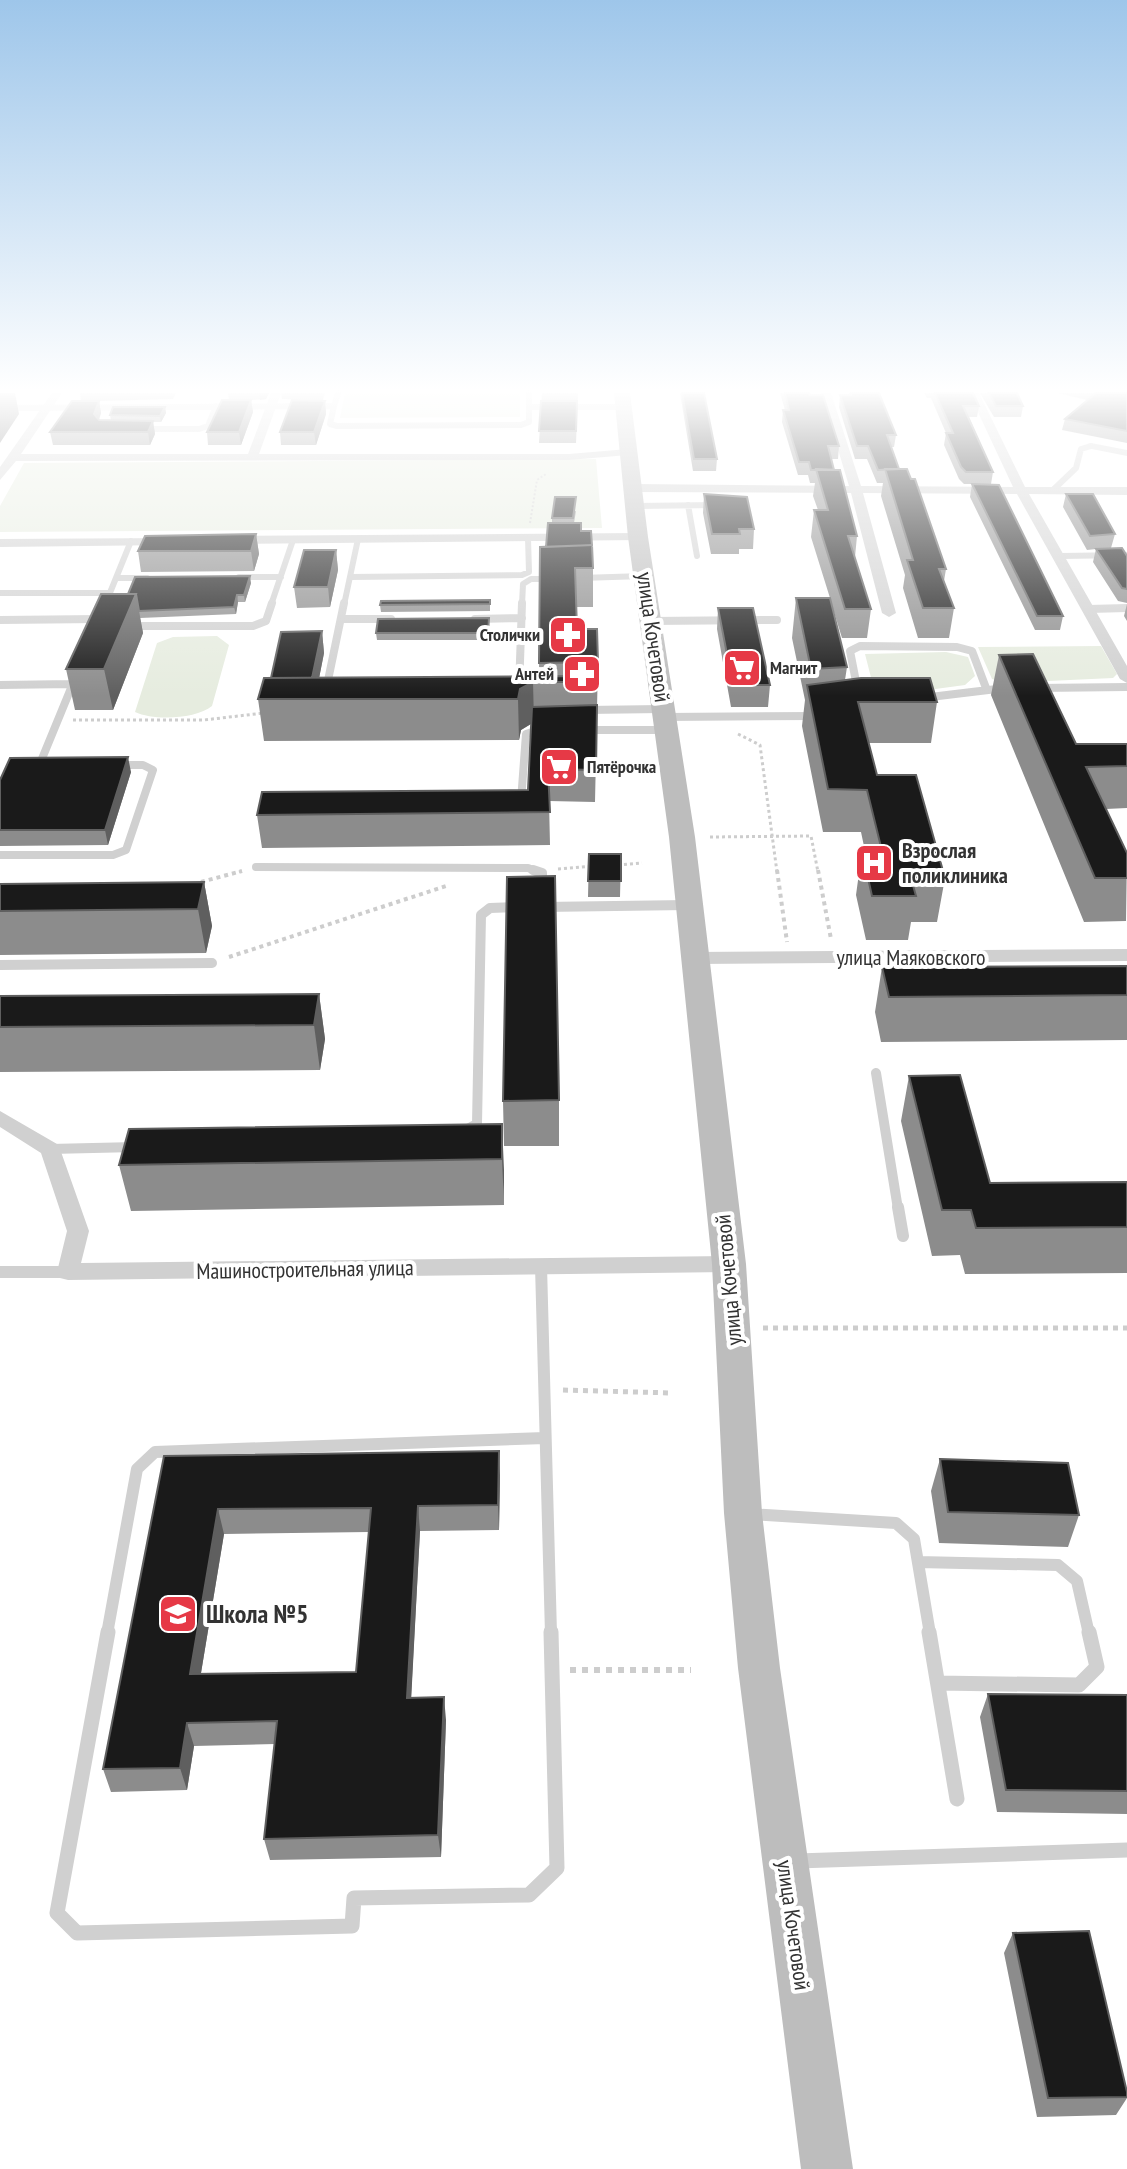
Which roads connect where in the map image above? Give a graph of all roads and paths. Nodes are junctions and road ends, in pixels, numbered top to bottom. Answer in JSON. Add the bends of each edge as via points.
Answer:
{"nodes":[{"id":1,"x":535,"y":494,"type":"edge"},
{"id":2,"x":634,"y":494,"type":"edge"},
{"id":3,"x":794,"y":494,"type":"edge"},
{"id":4,"x":858,"y":494,"type":"edge"},
{"id":5,"x":1024,"y":494,"type":"edge"},
{"id":6,"x":688,"y":505,"type":"junction"},
{"id":7,"x":728,"y":505,"type":"edge"},
{"id":8,"x":636,"y":510,"type":"junction"},
{"id":9,"x":528,"y":538,"type":"junction"},
{"id":10,"x":358,"y":539,"type":"junction"},
{"id":11,"x":293,"y":540,"type":"junction"},
{"id":12,"x":131,"y":541,"type":"junction"},
{"id":13,"x":190,"y":541,"type":"edge"},
{"id":14,"x":220,"y":541,"type":"edge"},
{"id":15,"x":0,"y":543,"type":"edge"},
{"id":16,"x":1127,"y":555,"type":"edge"},
{"id":17,"x":697,"y":556,"type":"dead end"},
{"id":18,"x":1061,"y":556,"type":"junction"},
{"id":19,"x":646,"y":576,"type":"junction"},
{"id":20,"x":236,"y":577,"type":"edge"},
{"id":21,"x":281,"y":577,"type":"junction"},
{"id":22,"x":350,"y":577,"type":"junction"},
{"id":23,"x":116,"y":578,"type":"junction"},
{"id":24,"x":161,"y":578,"type":"edge"},
{"id":25,"x":0,"y":593,"type":"edge"},
{"id":26,"x":110,"y":593,"type":"junction"},
{"id":27,"x":1127,"y":608,"type":"edge"},
{"id":28,"x":1089,"y":609,"type":"junction"},
{"id":29,"x":889,"y":613,"type":"dead end"},
{"id":30,"x":522,"y":618,"type":"junction"},
{"id":31,"x":99,"y":619,"type":"junction"},
{"id":32,"x":341,"y":619,"type":"junction"},
{"id":33,"x":401,"y":619,"type":"edge"},
{"id":34,"x":462,"y":619,"type":"edge"},
{"id":35,"x":0,"y":620,"type":"edge"},
{"id":36,"x":777,"y":620,"type":"dead end"},
{"id":37,"x":651,"y":621,"type":"junction"},
{"id":38,"x":1123,"y":663,"type":"edge"},
{"id":39,"x":78,"y":670,"type":"edge"},
{"id":40,"x":1127,"y":679,"type":"edge"},
{"id":41,"x":72,"y":684,"type":"junction"},
{"id":42,"x":0,"y":685,"type":"edge"},
{"id":43,"x":1127,"y":687,"type":"edge"},
{"id":44,"x":986,"y":688,"type":"junction"},
{"id":45,"x":1013,"y":688,"type":"edge"},
{"id":46,"x":1027,"y":688,"type":"edge"},
{"id":47,"x":1041,"y":688,"type":"junction"},
{"id":48,"x":519,"y":695,"type":"edge"},
{"id":49,"x":325,"y":696,"type":"edge"},
{"id":50,"x":908,"y":701,"type":"edge"},
{"id":51,"x":1048,"y":702,"type":"edge"},
{"id":52,"x":861,"y":708,"type":"edge"},
{"id":53,"x":579,"y":710,"type":"edge"},
{"id":54,"x":266,"y":712,"type":"edge"},
{"id":55,"x":833,"y":716,"type":"edge"},
{"id":56,"x":726,"y":717,"type":"junction"},
{"id":57,"x":665,"y":719,"type":"junction"},
{"id":58,"x":58,"y":720,"type":"junction"},
{"id":59,"x":552,"y":729,"type":"edge"},
{"id":60,"x":567,"y":729,"type":"edge"},
{"id":61,"x":113,"y":765,"type":"edge"},
{"id":62,"x":23,"y":766,"type":"edge"},
{"id":63,"x":39,"y":766,"type":"junction"},
{"id":64,"x":53,"y":766,"type":"edge"},
{"id":65,"x":521,"y":801,"type":"edge"},
{"id":66,"x":710,"y":837,"type":"dead end"},
{"id":67,"x":774,"y":837,"type":"junction"},
{"id":68,"x":0,"y":855,"type":"edge"},
{"id":69,"x":642,"y":863,"type":"dead end"},
{"id":70,"x":612,"y":865,"type":"edge"},
{"id":71,"x":597,"y":866,"type":"edge"},
{"id":72,"x":256,"y":867,"type":"joint"},
{"id":73,"x":476,"y":868,"type":"junction"},
{"id":74,"x":536,"y":871,"type":"junction"},
{"id":75,"x":191,"y":886,"type":"edge"},
{"id":76,"x":689,"y":905,"type":"junction"},
{"id":77,"x":542,"y":907,"type":"junction"},
{"id":78,"x":1127,"y":955,"type":"edge"},
{"id":79,"x":789,"y":957,"type":"junction"},
{"id":80,"x":834,"y":957,"type":"junction"},
{"id":81,"x":694,"y":958,"type":"junction"},
{"id":82,"x":212,"y":963,"type":"joint"},
{"id":83,"x":0,"y":965,"type":"edge"},
{"id":84,"x":876,"y":1073,"type":"dead end"},
{"id":85,"x":2,"y":1121,"type":"edge"},
{"id":86,"x":457,"y":1136,"type":"edge"},
{"id":87,"x":145,"y":1147,"type":"edge"},
{"id":88,"x":50,"y":1149,"type":"junction"},
{"id":89,"x":903,"y":1236,"type":"dead end"},
{"id":90,"x":729,"y":1264,"type":"junction"},
{"id":91,"x":541,"y":1266,"type":"junction"},
{"id":92,"x":0,"y":1272,"type":"edge"},
{"id":93,"x":68,"y":1272,"type":"junction"},
{"id":94,"x":732,"y":1328,"type":"junction"},
{"id":95,"x":1127,"y":1328,"type":"edge"},
{"id":96,"x":544,"y":1389,"type":"junction"},
{"id":97,"x":672,"y":1393,"type":"dead end"},
{"id":98,"x":545,"y":1438,"type":"junction"},
{"id":99,"x":743,"y":1513,"type":"junction"},
{"id":100,"x":918,"y":1562,"type":"junction"},
{"id":101,"x":552,"y":1670,"type":"junction"},
{"id":102,"x":691,"y":1670,"type":"dead end"},
{"id":103,"x":938,"y":1683,"type":"junction"},
{"id":104,"x":957,"y":1799,"type":"dead end"},
{"id":105,"x":1127,"y":1850,"type":"edge"},
{"id":106,"x":785,"y":1862,"type":"junction"},
{"id":107,"x":827,"y":2169,"type":"edge"}],
"edges":[{"from":1,"to":9,"type":"path"},
{"from":2,"to":8,"type":"main road","name":"улица Кочетовой"},
{"from":3,"to":8,"type":"street"},
{"from":4,"to":29,"type":"street"},
{"from":5,"to":18,"type":"street"},
{"from":6,"to":7,"type":"lane"},
{"from":6,"to":8,"type":"lane"},
{"from":6,"to":17,"type":"lane"},
{"from":8,"to":9,"type":"street"},
{"from":8,"to":19,"type":"main road","name":"улица Кочетовой"},
{"from":9,"to":10,"type":"street"},
{"from":9,"to":22,"type":"lane","via":[[529,572],[522,575]]},
{"from":10,"to":11,"type":"street"},
{"from":10,"to":22,"type":"lane"},
{"from":11,"to":14,"type":"street"},
{"from":11,"to":21,"type":"lane"},
{"from":12,"to":13,"type":"street"},
{"from":12,"to":15,"type":"street"},
{"from":12,"to":23,"type":"lane"},
{"from":16,"to":18,"type":"lane"},
{"from":18,"to":28,"type":"street"},
{"from":19,"to":30,"type":"lane","via":[[531,579],[523,584]]},
{"from":19,"to":37,"type":"main road","name":"улица Кочетовой"},
{"from":20,"to":21,"type":"lane"},
{"from":21,"to":31,"type":"lane","via":[[266,621],[253,626],[96,626]]},
{"from":22,"to":32,"type":"lane"},
{"from":23,"to":24,"type":"lane"},
{"from":23,"to":26,"type":"lane"},
{"from":25,"to":26,"type":"lane"},
{"from":26,"to":31,"type":"lane"},
{"from":27,"to":28,"type":"lane"},
{"from":28,"to":38,"type":"street"},
{"from":30,"to":34,"type":"lane"},
{"from":30,"to":48,"type":"lane"},
{"from":31,"to":35,"type":"lane"},
{"from":32,"to":33,"type":"lane"},
{"from":32,"to":49,"type":"lane"},
{"from":36,"to":37,"type":"lane"},
{"from":37,"to":57,"type":"main road","name":"улица Кочетовой"},
{"from":38,"to":40,"type":"street"},
{"from":39,"to":41,"type":"lane"},
{"from":41,"to":42,"type":"lane"},
{"from":41,"to":58,"type":"lane"},
{"from":43,"to":47,"type":"lane"},
{"from":44,"to":45,"type":"lane"},
{"from":44,"to":50,"type":"lane"},
{"from":44,"to":52,"type":"lane","via":[[972,651],[860,646],[850,651]]},
{"from":46,"to":47,"type":"lane"},
{"from":47,"to":51,"type":"lane"},
{"from":53,"to":57,"type":"lane"},
{"from":54,"to":58,"type":"path","via":[[204,720]]},
{"from":55,"to":56,"type":"lane"},
{"from":56,"to":57,"type":"lane"},
{"from":56,"to":67,"type":"path","via":[[731,730],[760,745]]},
{"from":57,"to":60,"type":"lane"},
{"from":57,"to":76,"type":"main road","name":"улица Кочетовой"},
{"from":58,"to":63,"type":"lane"},
{"from":59,"to":65,"type":"lane","via":[[526,734]]},
{"from":61,"to":68,"type":"lane","via":[[153,770],[126,850],[113,855]]},
{"from":62,"to":63,"type":"lane"},
{"from":63,"to":64,"type":"lane"},
{"from":66,"to":67,"type":"path"},
{"from":67,"to":79,"type":"path"},
{"from":67,"to":80,"type":"path","via":[[811,836]]},
{"from":69,"to":70,"type":"path"},
{"from":71,"to":74,"type":"path"},
{"from":72,"to":73,"type":"lane"},
{"from":72,"to":75,"type":"path"},
{"from":73,"to":74,"type":"lane"},
{"from":73,"to":82,"type":"path","via":[[459,882]]},
{"from":74,"to":77,"type":"lane","via":[[542,873]]},
{"from":76,"to":77,"type":"lane"},
{"from":76,"to":81,"type":"main road","name":"улица Кочетовой"},
{"from":77,"to":86,"type":"lane","via":[[490,908],[481,915],[477,1124]]},
{"from":78,"to":80,"type":"street","name":"улица Маяковского"},
{"from":79,"to":80,"type":"street","name":"улица Маяковского"},
{"from":79,"to":81,"type":"street","name":"улица Маяковского"},
{"from":81,"to":90,"type":"main road","name":"улица Кочетовой"},
{"from":82,"to":83,"type":"lane"},
{"from":84,"to":89,"type":"lane"},
{"from":85,"to":88,"type":"street"},
{"from":87,"to":88,"type":"lane"},
{"from":88,"to":93,"type":"street","via":[[78,1231]]},
{"from":90,"to":91,"type":"street","name":"Машиностроительная улица"},
{"from":90,"to":94,"type":"main road","name":"улица Кочетовой"},
{"from":91,"to":93,"type":"street","name":"Машиностроительная улица"},
{"from":91,"to":96,"type":"lane"},
{"from":92,"to":93,"type":"lane"},
{"from":94,"to":95,"type":"path"},
{"from":94,"to":99,"type":"main road","name":"улица Кочетовой"},
{"from":96,"to":97,"type":"path"},
{"from":96,"to":98,"type":"lane"},
{"from":98,"to":101,"type":"lane"},
{"from":98,"to":101,"type":"lane","via":[[155,1452],[137,1469],[57,1913],[77,1933],[352,1926],[354,1898],[529,1895],[557,1868]]},
{"from":99,"to":100,"type":"lane","via":[[896,1523],[914,1539]]},
{"from":99,"to":106,"type":"main road","name":"улица Кочетовой"},
{"from":100,"to":103,"type":"lane"},
{"from":100,"to":103,"type":"lane","via":[[1058,1565],[1077,1581],[1097,1667],[1079,1685]]},
{"from":101,"to":102,"type":"path"},
{"from":103,"to":104,"type":"lane"},
{"from":105,"to":106,"type":"lane"},
{"from":106,"to":107,"type":"main road","name":"улица Кочетовой"}]}
